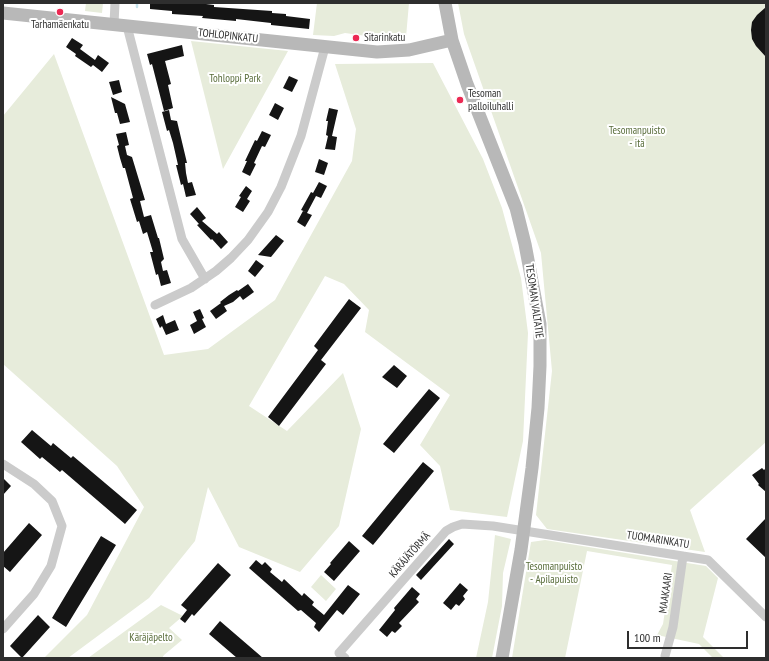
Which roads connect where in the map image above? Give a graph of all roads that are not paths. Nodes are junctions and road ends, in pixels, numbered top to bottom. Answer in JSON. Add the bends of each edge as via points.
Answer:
{"nodes":[{"id":1,"x":115,"y":3,"type":"edge"},
{"id":2,"x":445,"y":3,"type":"edge"},
{"id":3,"x":3,"y":13,"type":"edge"},
{"id":4,"x":114,"y":24,"type":"junction"},
{"id":5,"x":127,"y":26,"type":"junction"},
{"id":6,"x":452,"y":40,"type":"junction"},
{"id":7,"x":326,"y":47,"type":"junction"},
{"id":8,"x":205,"y":279,"type":"junction"},
{"id":9,"x":155,"y":305,"type":"dead end"},
{"id":10,"x":3,"y":464,"type":"edge"},
{"id":11,"x":523,"y":531,"type":"junction"},
{"id":12,"x":683,"y":556,"type":"junction"},
{"id":13,"x":766,"y":617,"type":"edge"},
{"id":14,"x":3,"y":630,"type":"edge"},
{"id":15,"x":342,"y":656,"type":"edge"},
{"id":16,"x":665,"y":656,"type":"dead end"},
{"id":17,"x":502,"y":658,"type":"edge"}],
"edges":[{"from":1,"to":4,"type":"street"},
{"from":2,"to":6,"type":"main road","name":"TESOMAN VALTATIE"},
{"from":3,"to":4,"type":"main road","name":"TOHLOPINKATU"},
{"from":4,"to":5,"type":"main road","name":"TOHLOPINKATU"},
{"from":5,"to":7,"type":"main road","name":"TOHLOPINKATU"},
{"from":5,"to":8,"type":"street","via":[[182,239]]},
{"from":6,"to":7,"type":"main road","name":"TOHLOPINKATU","via":[[409,50],[377,52]]},
{"from":6,"to":11,"type":"main road","name":"TESOMAN VALTATIE","via":[[470,95],[516,208],[540,324],[538,408]]},
{"from":7,"to":8,"type":"street","via":[[303,132],[268,212],[248,240]]},
{"from":8,"to":9,"type":"street"},
{"from":10,"to":14,"type":"street","via":[[34,484],[52,501],[62,526],[51,566],[34,594]]},
{"from":11,"to":12,"type":"street","name":"TUOMARINKATU"},
{"from":11,"to":15,"type":"street","name":"KÄRÄJÄTÖRMÄ","via":[[470,524],[462,524],[446,531]]},
{"from":11,"to":17,"type":"main road","name":"TESOMAN VALTATIE"},
{"from":12,"to":13,"type":"street","name":"TUOMARINKATU","via":[[708,560]]},
{"from":12,"to":16,"type":"street","name":"MAAKAARI","via":[[673,627]]}]}
